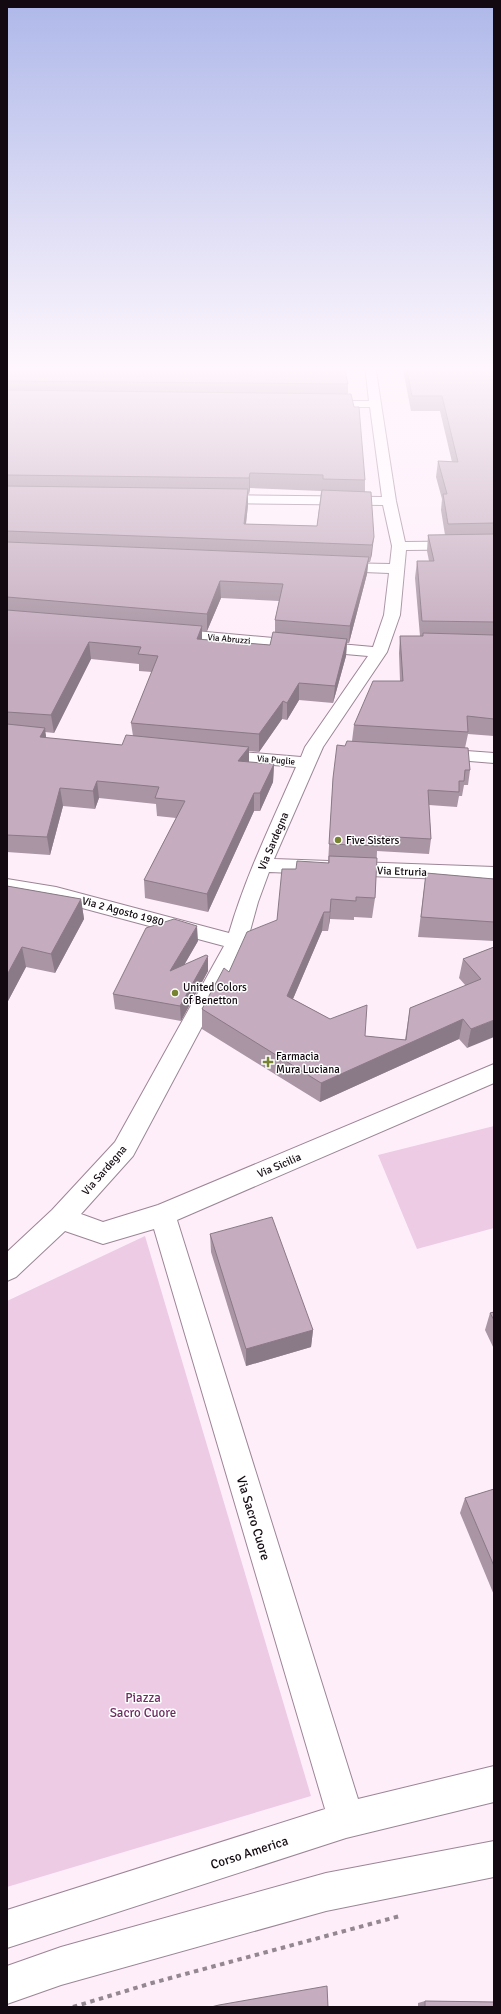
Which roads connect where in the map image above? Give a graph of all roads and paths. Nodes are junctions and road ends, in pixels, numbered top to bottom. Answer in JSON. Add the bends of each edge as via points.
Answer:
{"nodes":[{"id":1,"x":383,"y":459,"type":"edge"},
{"id":2,"x":206,"y":499,"type":"edge"},
{"id":3,"x":389,"y":501,"type":"junction"},
{"id":4,"x":399,"y":546,"type":"junction"},
{"id":5,"x":494,"y":546,"type":"edge"},
{"id":6,"x":328,"y":566,"type":"edge"},
{"id":7,"x":397,"y":569,"type":"junction"},
{"id":8,"x":156,"y":633,"type":"edge"},
{"id":9,"x":386,"y":646,"type":"junction"},
{"id":10,"x":334,"y":748,"type":"dead end"},
{"id":11,"x":206,"y":754,"type":"edge"},
{"id":12,"x":426,"y":754,"type":"edge"},
{"id":13,"x":311,"y":755,"type":"junction"},
{"id":14,"x":494,"y":758,"type":"edge"},
{"id":15,"x":262,"y":865,"type":"junction"},
{"id":16,"x":494,"y":874,"type":"edge"},
{"id":17,"x":7,"y":886,"type":"edge"},
{"id":18,"x":237,"y":942,"type":"junction"},
{"id":19,"x":494,"y":1073,"type":"edge"},
{"id":20,"x":163,"y":1215,"type":"junction"},
{"id":21,"x":61,"y":1218,"type":"junction"},
{"id":22,"x":7,"y":1269,"type":"edge"},
{"id":23,"x":494,"y":1784,"type":"edge"},
{"id":24,"x":346,"y":1820,"type":"junction"},
{"id":25,"x":494,"y":1859,"type":"edge"},
{"id":26,"x":409,"y":1914,"type":"dead end"},
{"id":27,"x":7,"y":1929,"type":"edge"},
{"id":28,"x":7,"y":1985,"type":"edge"},
{"id":29,"x":73,"y":2007,"type":"edge"}],
"edges":[{"from":1,"to":3,"type":"street","name":"Via Sardegna"},
{"from":2,"to":3,"type":"street"},
{"from":3,"to":4,"type":"street","name":"Via Sardegna"},
{"from":4,"to":5,"type":"street"},
{"from":4,"to":7,"type":"street","name":"Via Sardegna"},
{"from":6,"to":7,"type":"street"},
{"from":7,"to":9,"type":"street","name":"Via Sardegna"},
{"from":8,"to":9,"type":"street","name":"Via Abruzzi"},
{"from":9,"to":13,"type":"street","name":"Via Sardegna"},
{"from":10,"to":13,"type":"street","name":"Via Puglie"},
{"from":11,"to":13,"type":"street","name":"Via Puglie"},
{"from":12,"to":14,"type":"street"},
{"from":13,"to":15,"type":"street","name":"Via Sardegna"},
{"from":15,"to":16,"type":"street","name":"Via Etruria"},
{"from":15,"to":18,"type":"street","name":"Via Sardegna"},
{"from":17,"to":18,"type":"street","name":"Via 2 Agosto 1980","via":[[56,894]]},
{"from":18,"to":21,"type":"street","name":"Via Sardegna","via":[[124,1149]]},
{"from":19,"to":20,"type":"street","name":"Via Sicilia"},
{"from":20,"to":21,"type":"street","name":"Via Sicilia","via":[[103,1233]]},
{"from":20,"to":24,"type":"street","name":"Via Sacro Cuore"},
{"from":21,"to":22,"type":"street","name":"Via Sardegna"},
{"from":23,"to":24,"type":"street","name":"Corso America"},
{"from":24,"to":27,"type":"street","name":"Corso America"},
{"from":25,"to":28,"type":"street","via":[[326,1892],[61,1966]]},
{"from":26,"to":29,"type":"path"}]}
